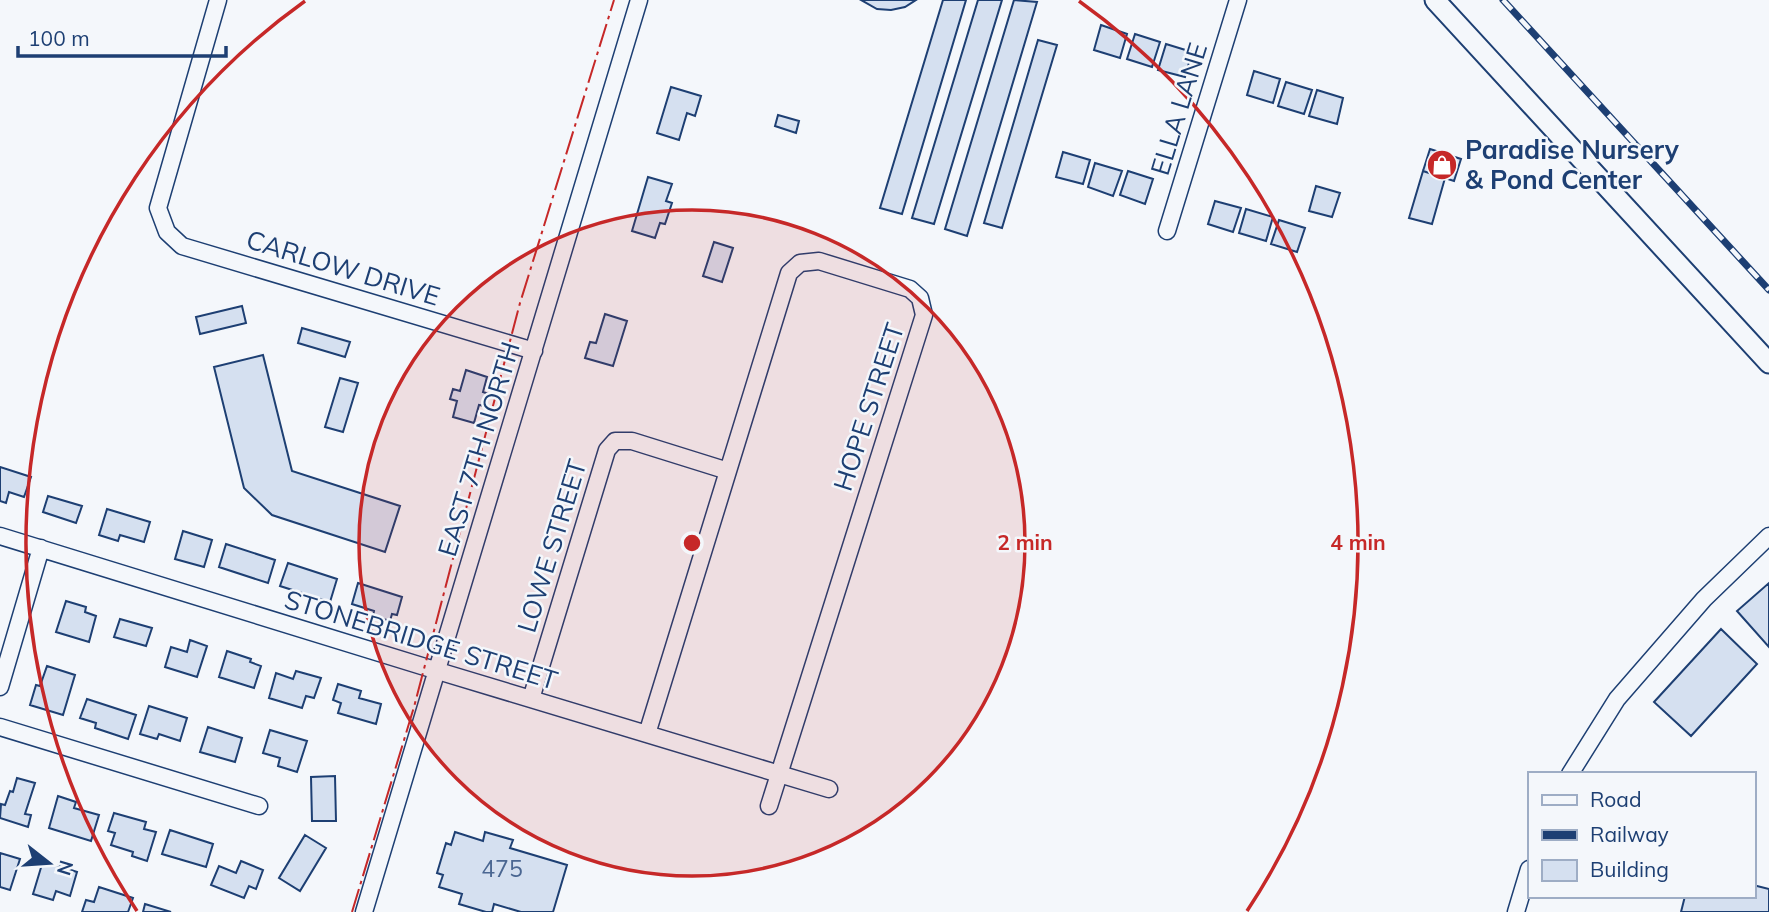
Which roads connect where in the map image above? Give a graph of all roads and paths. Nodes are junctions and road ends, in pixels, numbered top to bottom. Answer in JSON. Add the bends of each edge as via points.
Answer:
{"nodes":[{"id":1,"x":218,"y":0,"type":"edge"},
{"id":2,"x":639,"y":0,"type":"edge"},
{"id":3,"x":1238,"y":0,"type":"edge"},
{"id":4,"x":1435,"y":0,"type":"edge"},
{"id":5,"x":1167,"y":231,"type":"dead end"},
{"id":6,"x":534,"y":351,"type":"junction"},
{"id":7,"x":1769,"y":363,"type":"edge"},
{"id":8,"x":728,"y":471,"type":"junction"},
{"id":9,"x":0,"y":536,"type":"edge"},
{"id":10,"x":1769,"y":536,"type":"edge"},
{"id":11,"x":41,"y":548,"type":"junction"},
{"id":12,"x":438,"y":671,"type":"junction"},
{"id":13,"x":0,"y":687,"type":"edge"},
{"id":14,"x":531,"y":699,"type":"junction"},
{"id":15,"x":0,"y":727,"type":"edge"},
{"id":16,"x":647,"y":734,"type":"junction"},
{"id":17,"x":1571,"y":772,"type":"edge"},
{"id":18,"x":779,"y":774,"type":"junction"},
{"id":19,"x":829,"y":789,"type":"dead end"},
{"id":20,"x":259,"y":806,"type":"dead end"},
{"id":21,"x":769,"y":806,"type":"dead end"},
{"id":22,"x":1528,"y":872,"type":"edge"},
{"id":23,"x":364,"y":912,"type":"edge"},
{"id":24,"x":1516,"y":912,"type":"edge"}],
"edges":[{"from":1,"to":6,"type":"street","name":"CARLOW DRIVE","via":[[158,208],[167,232],[182,246]]},
{"from":2,"to":6,"type":"street","name":"EAST 7TH NORTH"},
{"from":3,"to":5,"type":"street","name":"ELLA LANE"},
{"from":4,"to":7,"type":"main road"},
{"from":6,"to":12,"type":"street","name":"EAST 7TH NORTH"},
{"from":8,"to":14,"type":"street","name":"LOWE STREET","via":[[632,441],[615,441],[607,450]]},
{"from":8,"to":16,"type":"street","name":"HOPE STREET"},
{"from":8,"to":18,"type":"street","name":"HOPE STREET","via":[[789,274],[800,262],[819,261],[910,289],[920,298],[924,315]]},
{"from":9,"to":11,"type":"street","name":"STONEBRIDGE STREET"},
{"from":10,"to":17,"type":"street","via":[[1704,599],[1616,699]]},
{"from":11,"to":12,"type":"street","name":"STONEBRIDGE STREET"},
{"from":11,"to":13,"type":"street"},
{"from":12,"to":14,"type":"street","name":"STONEBRIDGE STREET"},
{"from":12,"to":23,"type":"street","name":"EAST 7TH NORTH"},
{"from":14,"to":16,"type":"street","name":"STONEBRIDGE STREET"},
{"from":15,"to":20,"type":"street"},
{"from":16,"to":18,"type":"street","name":"STONEBRIDGE STREET"},
{"from":18,"to":19,"type":"street","name":"STONEBRIDGE STREET"},
{"from":18,"to":21,"type":"street","name":"HOPE STREET"},
{"from":22,"to":24,"type":"street"}]}
